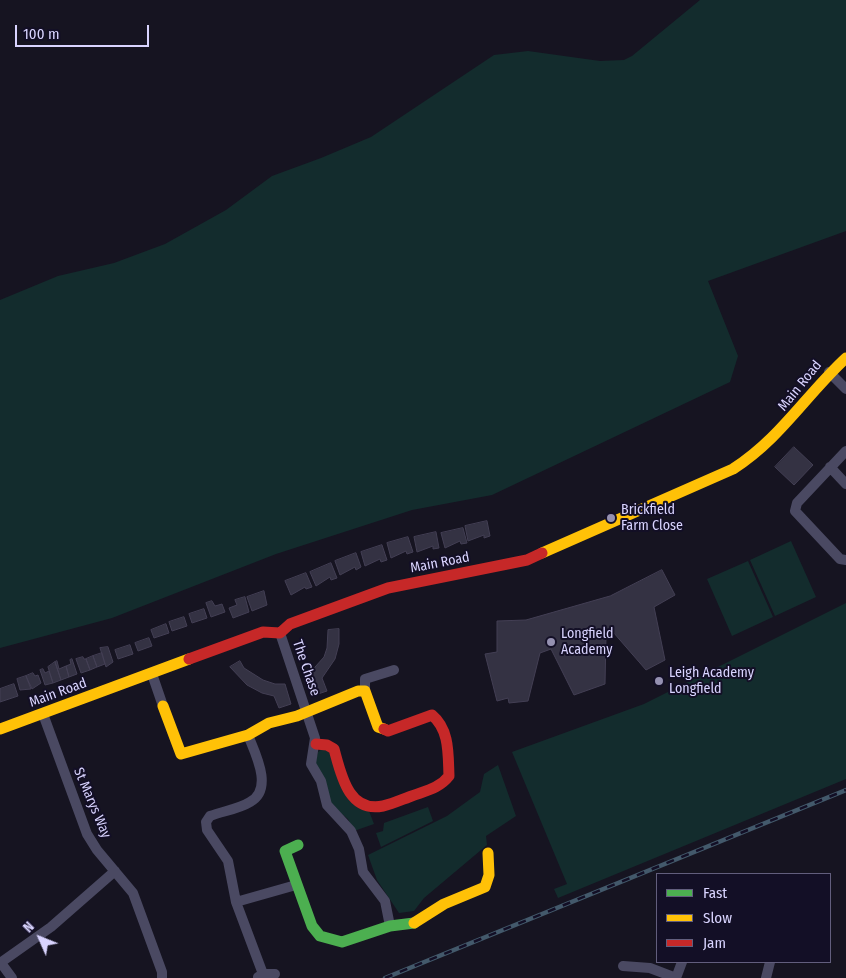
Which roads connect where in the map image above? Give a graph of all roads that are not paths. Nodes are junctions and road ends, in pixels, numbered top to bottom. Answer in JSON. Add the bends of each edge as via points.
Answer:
{"nodes":[{"id":1,"x":846,"y":358,"type":"edge"},
{"id":2,"x":829,"y":372,"type":"junction"},
{"id":3,"x":846,"y":389,"type":"edge"},
{"id":4,"x":846,"y":451,"type":"edge"},
{"id":5,"x":830,"y":467,"type":"junction"},
{"id":6,"x":846,"y":484,"type":"edge"},
{"id":7,"x":846,"y":560,"type":"edge"},
{"id":8,"x":280,"y":633,"type":"junction"},
{"id":9,"x":394,"y":670,"type":"dead end"},
{"id":10,"x":152,"y":674,"type":"junction"},
{"id":11,"x":365,"y":691,"type":"junction"},
{"id":12,"x":163,"y":706,"type":"joint"},
{"id":13,"x":307,"y":712,"type":"junction"},
{"id":14,"x":43,"y":714,"type":"junction"},
{"id":15,"x":0,"y":729,"type":"edge"},
{"id":16,"x":248,"y":735,"type":"junction"},
{"id":17,"x":316,"y":744,"type":"junction"},
{"id":18,"x":298,"y":845,"type":"dead end"},
{"id":19,"x":488,"y":853,"type":"dead end"},
{"id":20,"x":115,"y":872,"type":"junction"},
{"id":21,"x":296,"y":885,"type":"junction"},
{"id":22,"x":236,"y":902,"type":"junction"},
{"id":23,"x":390,"y":926,"type":"junction"},
{"id":24,"x":1,"y":963,"type":"edge"},
{"id":25,"x":682,"y":963,"type":"edge"},
{"id":26,"x":770,"y":963,"type":"edge"},
{"id":27,"x":623,"y":966,"type":"dead end"},
{"id":28,"x":275,"y":974,"type":"dead end"},
{"id":29,"x":260,"y":976,"type":"edge"},
{"id":30,"x":12,"y":978,"type":"edge"},
{"id":31,"x":162,"y":978,"type":"edge"},
{"id":32,"x":766,"y":978,"type":"edge"}],
"edges":[{"from":1,"to":2,"type":"main road","name":"Main Road"},
{"from":2,"to":3,"type":"street"},
{"from":2,"to":8,"type":"main road","name":"Main Road","via":[[773,441],[754,458],[733,469],[527,560],[388,588],[290,624]]},
{"from":4,"to":5,"type":"street"},
{"from":5,"to":6,"type":"street"},
{"from":5,"to":7,"type":"street","via":[[797,503],[795,512],[840,559]]},
{"from":8,"to":10,"type":"main road","name":"Main Road","via":[[263,632]]},
{"from":8,"to":13,"type":"street","name":"The Chase"},
{"from":9,"to":11,"type":"street","via":[[364,679]]},
{"from":10,"to":12,"type":"street"},
{"from":10,"to":14,"type":"main road","name":"Main Road"},
{"from":11,"to":13,"type":"main road"},
{"from":11,"to":17,"type":"main road","via":[[382,730],[388,731],[432,716],[439,719],[449,776],[442,785],[383,806],[364,804],[350,796],[344,787],[334,749]]},
{"from":12,"to":16,"type":"main road","via":[[181,754]]},
{"from":13,"to":16,"type":"main road","via":[[269,723]]},
{"from":13,"to":17,"type":"street","name":"The Chase"},
{"from":14,"to":15,"type":"main road","name":"Main Road"},
{"from":14,"to":20,"type":"street","name":"St Marys Way","via":[[86,834]]},
{"from":16,"to":22,"type":"street","via":[[263,780],[259,793],[252,802],[210,816],[206,822],[207,830],[228,862]]},
{"from":17,"to":23,"type":"street","via":[[311,763],[322,782],[327,805],[352,831],[363,872],[384,900]]},
{"from":18,"to":21,"type":"main road","via":[[285,851]]},
{"from":19,"to":23,"type":"main road","via":[[489,875],[485,887],[444,904],[418,922]]},
{"from":20,"to":24,"type":"street","via":[[51,927]]},
{"from":20,"to":31,"type":"street","name":"St Marys Way","via":[[138,904]]},
{"from":21,"to":22,"type":"street"},
{"from":21,"to":23,"type":"main road","via":[[312,926],[320,936],[331,941],[342,942]]},
{"from":22,"to":29,"type":"street"},
{"from":24,"to":30,"type":"street"},
{"from":25,"to":27,"type":"street","via":[[676,978],[650,968]]},
{"from":26,"to":32,"type":"street"},
{"from":28,"to":29,"type":"street"}]}
